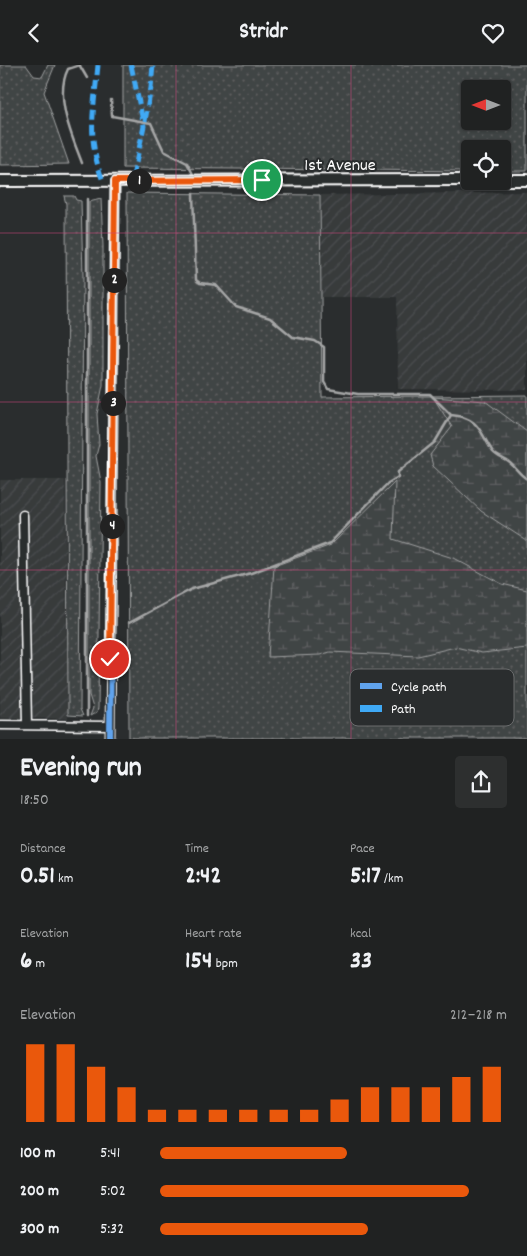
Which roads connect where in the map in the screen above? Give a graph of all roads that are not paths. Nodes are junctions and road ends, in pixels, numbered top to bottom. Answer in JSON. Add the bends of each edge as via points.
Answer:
{"nodes":[{"id":1,"x":461,"y":180,"type":"edge"},
{"id":2,"x":511,"y":180,"type":"edge"},
{"id":3,"x":527,"y":180,"type":"edge"},
{"id":4,"x":0,"y":181,"type":"edge"},
{"id":5,"x":115,"y":181,"type":"junction"},
{"id":6,"x":23,"y":515,"type":"dead end"},
{"id":7,"x":0,"y":725,"type":"edge"},
{"id":8,"x":27,"y":725,"type":"junction"},
{"id":9,"x":110,"y":726,"type":"junction"},
{"id":10,"x":110,"y":739,"type":"edge"}],
"edges":[{"from":1,"to":5,"type":"main road","name":"1st Avenue"},
{"from":2,"to":3,"type":"main road"},
{"from":4,"to":5,"type":"main road","name":"1st Avenue"},
{"from":5,"to":9,"type":"street"},
{"from":6,"to":8,"type":"street"},
{"from":7,"to":8,"type":"street"},
{"from":8,"to":9,"type":"street"},
{"from":9,"to":10,"type":"street"}]}
